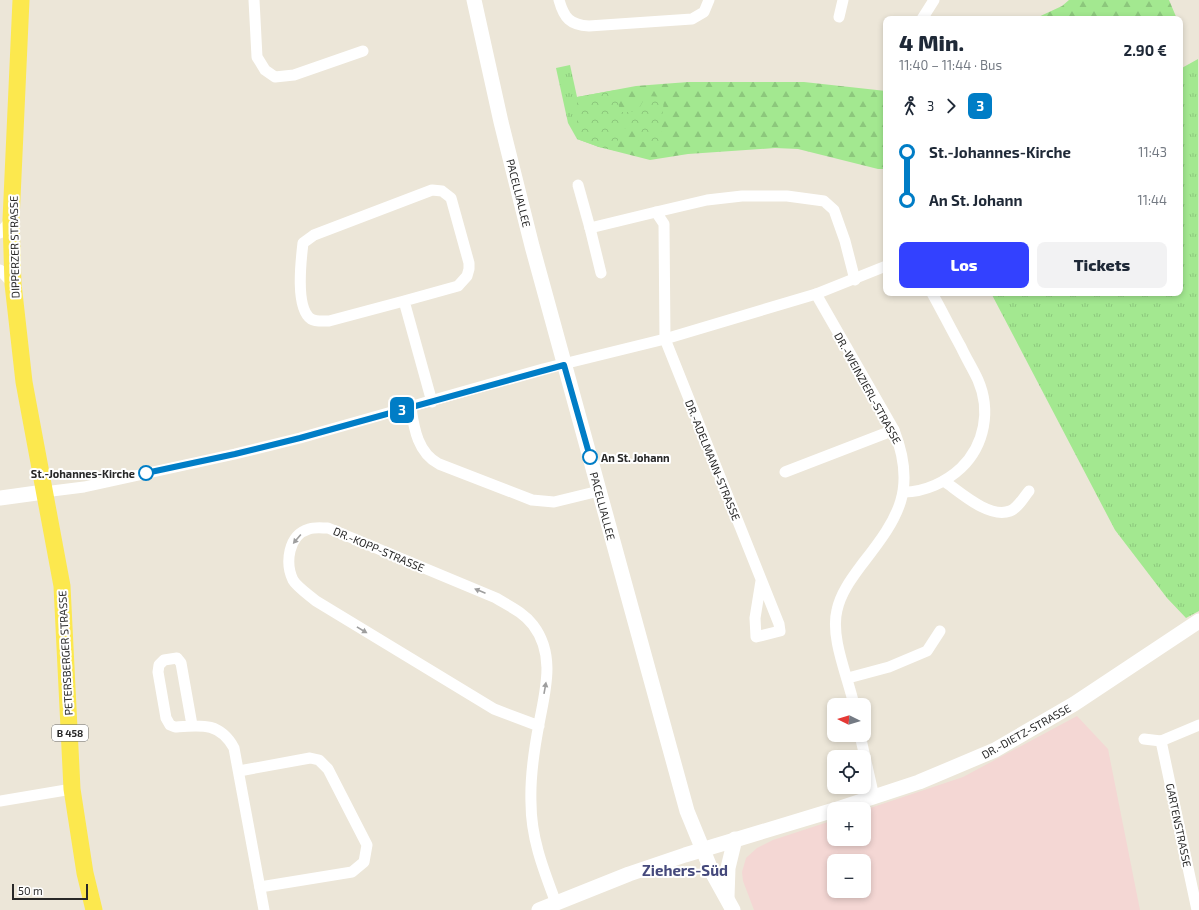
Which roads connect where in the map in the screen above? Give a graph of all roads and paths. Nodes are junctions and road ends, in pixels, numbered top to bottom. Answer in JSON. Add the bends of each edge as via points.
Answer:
{"nodes":[{"id":1,"x":21,"y":0,"type":"edge"},
{"id":2,"x":254,"y":0,"type":"edge"},
{"id":3,"x":474,"y":0,"type":"edge"},
{"id":4,"x":559,"y":0,"type":"edge"},
{"id":5,"x":709,"y":0,"type":"edge"},
{"id":6,"x":843,"y":0,"type":"edge"},
{"id":7,"x":934,"y":0,"type":"edge"},
{"id":8,"x":924,"y":16,"type":"edge"},
{"id":9,"x":839,"y":17,"type":"dead end"},
{"id":10,"x":363,"y":51,"type":"dead end"},
{"id":11,"x":578,"y":185,"type":"dead end"},
{"id":12,"x":656,"y":212,"type":"junction"},
{"id":13,"x":11,"y":220,"type":"junction"},
{"id":14,"x":590,"y":228,"type":"junction"},
{"id":15,"x":0,"y":233,"type":"edge"},
{"id":16,"x":883,"y":267,"type":"edge"},
{"id":17,"x":0,"y":270,"type":"edge"},
{"id":18,"x":601,"y":273,"type":"dead end"},
{"id":19,"x":855,"y":280,"type":"junction"},
{"id":20,"x":13,"y":284,"type":"junction"},
{"id":21,"x":816,"y":294,"type":"junction"},
{"id":22,"x":934,"y":296,"type":"edge"},
{"id":23,"x":404,"y":301,"type":"junction"},
{"id":24,"x":665,"y":339,"type":"junction"},
{"id":25,"x":564,"y":365,"type":"junction"},
{"id":26,"x":432,"y":402,"type":"junction"},
{"id":27,"x":411,"y":408,"type":"junction"},
{"id":28,"x":894,"y":430,"type":"junction"},
{"id":29,"x":784,"y":472,"type":"dead end"},
{"id":30,"x":944,"y":482,"type":"junction"},
{"id":31,"x":599,"y":491,"type":"junction"},
{"id":32,"x":1029,"y":491,"type":"dead end"},
{"id":33,"x":44,"y":492,"type":"junction"},
{"id":34,"x":904,"y":492,"type":"junction"},
{"id":35,"x":0,"y":498,"type":"edge"},
{"id":36,"x":761,"y":581,"type":"dead end"},
{"id":37,"x":1199,"y":621,"type":"edge"},
{"id":38,"x":940,"y":630,"type":"dead end"},
{"id":39,"x":848,"y":678,"type":"junction"},
{"id":40,"x":852,"y":698,"type":"edge"},
{"id":41,"x":1199,"y":725,"type":"edge"},
{"id":42,"x":192,"y":726,"type":"junction"},
{"id":43,"x":538,"y":726,"type":"junction"},
{"id":44,"x":1144,"y":739,"type":"dead end"},
{"id":45,"x":1161,"y":741,"type":"junction"},
{"id":46,"x":862,"y":742,"type":"edge"},
{"id":47,"x":239,"y":771,"type":"junction"},
{"id":48,"x":72,"y":789,"type":"junction"},
{"id":49,"x":874,"y":797,"type":"junction"},
{"id":50,"x":0,"y":801,"type":"edge"},
{"id":51,"x":859,"y":802,"type":"edge"},
{"id":52,"x":827,"y":812,"type":"edge"},
{"id":53,"x":735,"y":839,"type":"junction"},
{"id":54,"x":702,"y":849,"type":"junction"},
{"id":55,"x":1195,"y":882,"type":"edge"},
{"id":56,"x":260,"y":888,"type":"junction"},
{"id":57,"x":556,"y":903,"type":"junction"},
{"id":58,"x":730,"y":904,"type":"edge"},
{"id":59,"x":94,"y":910,"type":"edge"},
{"id":60,"x":264,"y":910,"type":"edge"},
{"id":61,"x":539,"y":910,"type":"edge"},
{"id":62,"x":1197,"y":910,"type":"edge"}],
"edges":[{"from":1,"to":13,"type":"main road","name":"DIPPERZER STRASSE","number":"B 458"},
{"from":2,"to":10,"type":"street","via":[[257,58],[265,70],[275,77],[294,75]]},
{"from":3,"to":25,"type":"main road","name":"PACELLIALLEE","via":[[515,179]]},
{"from":4,"to":5,"type":"street","via":[[567,18],[576,24],[589,26],[692,19],[704,12]]},
{"from":6,"to":9,"type":"street"},
{"from":7,"to":8,"type":"street"},
{"from":11,"to":14,"type":"street"},
{"from":12,"to":14,"type":"street"},
{"from":12,"to":19,"type":"street","via":[[707,200],[742,196],[787,196],[824,200],[834,210]]},
{"from":12,"to":24,"type":"street","via":[[664,224]]},
{"from":13,"to":15,"type":"street"},
{"from":13,"to":20,"type":"main road","name":"DIPPERZER STRASSE","number":"B 458"},
{"from":14,"to":18,"type":"street"},
{"from":16,"to":19,"type":"street"},
{"from":17,"to":20,"type":"street"},
{"from":19,"to":21,"type":"street"},
{"from":20,"to":33,"type":"main road","name":"DIPPERZER STRASSE","number":"B 458","via":[[24,382]]},
{"from":21,"to":24,"type":"street"},
{"from":21,"to":28,"type":"street","name":"DR.-WEINZIERL-STRASSE"},
{"from":22,"to":30,"type":"street","via":[[978,380],[984,403],[984,429],[978,444],[966,464]]},
{"from":23,"to":23,"type":"street","via":[[329,321],[320,322],[310,318],[304,311],[302,300],[303,244],[314,235],[432,190],[442,191],[451,198],[469,263],[467,276],[458,286]]},
{"from":23,"to":26,"type":"street"},
{"from":24,"to":25,"type":"street"},
{"from":24,"to":36,"type":"street","name":"DR.-ADELMANN-STRASSE"},
{"from":25,"to":26,"type":"street"},
{"from":25,"to":31,"type":"main road","name":"PACELLIALLEE"},
{"from":26,"to":27,"type":"street"},
{"from":27,"to":31,"type":"street","via":[[421,446],[428,456],[439,464],[532,500],[554,502]]},
{"from":27,"to":33,"type":"street","via":[[235,454],[84,487]]},
{"from":28,"to":29,"type":"street"},
{"from":28,"to":34,"type":"street","name":"DR.-WEINZIERL-STRASSE","via":[[902,451]]},
{"from":30,"to":32,"type":"street","via":[[986,510],[998,513],[1009,512],[1019,505]]},
{"from":30,"to":34,"type":"street","via":[[914,492]]},
{"from":31,"to":54,"type":"main road","name":"PACELLIALLEE","via":[[687,811]]},
{"from":33,"to":35,"type":"main road"},
{"from":33,"to":48,"type":"main road","name":"PETERSBERGER STRASSE","number":"B 458","via":[[62,593]]},
{"from":34,"to":39,"type":"street","name":"DR.-WEINZIERL-STRASSE","via":[[892,524],[843,590],[836,611],[835,634]]},
{"from":37,"to":49,"type":"main road","name":"DR.-DIETZ-STRASSE","via":[[1086,697],[1018,738],[919,782]]},
{"from":38,"to":39,"type":"street","via":[[927,651],[889,667]]},
{"from":39,"to":40,"type":"street","name":"DR.-WEINZIERL-STRASSE"},
{"from":41,"to":45,"type":"street"},
{"from":42,"to":42,"type":"street","via":[[175,727],[166,720],[158,668],[164,660],[177,658],[181,663]]},
{"from":42,"to":47,"type":"street","via":[[211,727],[227,736],[234,748]]},
{"from":43,"to":43,"type":"street","name":"DR.-KOPP-STRASSE","one_way":true,"via":[[548,675],[546,655],[540,637],[520,612],[496,598],[328,528],[308,529],[295,538],[288,562],[294,581],[316,601],[494,709]]},
{"from":43,"to":57,"type":"street","name":"DR.-KOPP-STRASSE","via":[[530,803],[532,828]]},
{"from":44,"to":45,"type":"street"},
{"from":45,"to":55,"type":"street","name":"GARTENSTRASSE"},
{"from":46,"to":49,"type":"street"},
{"from":47,"to":56,"type":"street"},
{"from":47,"to":56,"type":"street","via":[[304,759],[319,760],[328,769],[367,844],[364,862],[352,872]]},
{"from":48,"to":50,"type":"street"},
{"from":48,"to":59,"type":"main road","name":"PETERSBERGER STRASSE","number":"B 458","via":[[85,873]]},
{"from":49,"to":51,"type":"main road","name":"DR.-DIETZ-STRASSE"},
{"from":52,"to":53,"type":"main road"},
{"from":53,"to":54,"type":"main road"},
{"from":53,"to":58,"type":"main road","via":[[728,868]]},
{"from":54,"to":57,"type":"main road"},
{"from":54,"to":58,"type":"main road","name":"PACELLIALLEE"},
{"from":55,"to":62,"type":"street","name":"GARTENSTRASSE"},
{"from":56,"to":60,"type":"street"},
{"from":57,"to":61,"type":"main road"}]}
